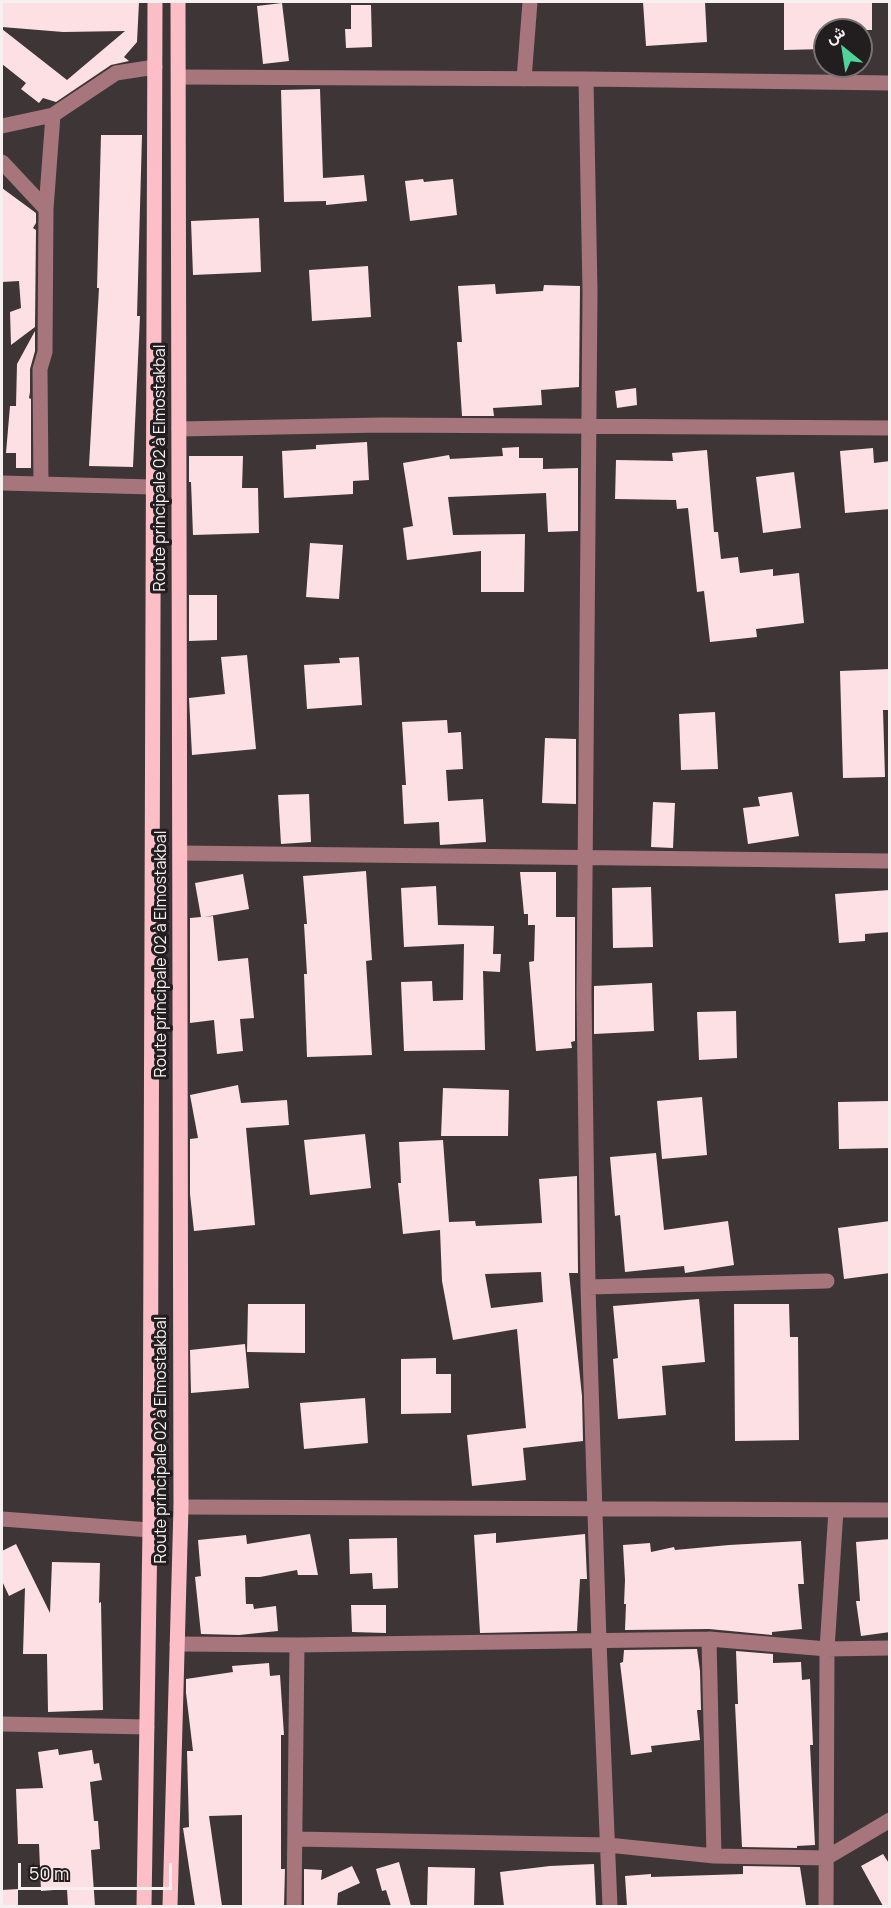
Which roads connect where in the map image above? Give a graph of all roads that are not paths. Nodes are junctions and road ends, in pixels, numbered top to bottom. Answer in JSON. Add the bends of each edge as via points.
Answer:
{"nodes":[{"id":1,"x":155,"y":2,"type":"edge"},
{"id":2,"x":178,"y":2,"type":"edge"},
{"id":3,"x":530,"y":2,"type":"edge"},
{"id":4,"x":155,"y":67,"type":"junction"},
{"id":5,"x":179,"y":77,"type":"junction"},
{"id":6,"x":585,"y":79,"type":"junction"},
{"id":7,"x":524,"y":80,"type":"junction"},
{"id":8,"x":890,"y":83,"type":"edge"},
{"id":9,"x":53,"y":116,"type":"junction"},
{"id":10,"x":2,"y":126,"type":"edge"},
{"id":11,"x":2,"y":162,"type":"edge"},
{"id":12,"x":46,"y":209,"type":"junction"},
{"id":13,"x":589,"y":426,"type":"junction"},
{"id":14,"x":890,"y":428,"type":"edge"},
{"id":15,"x":179,"y":429,"type":"junction"},
{"id":16,"x":2,"y":483,"type":"edge"},
{"id":17,"x":41,"y":484,"type":"junction"},
{"id":18,"x":153,"y":487,"type":"junction"},
{"id":19,"x":180,"y":853,"type":"junction"},
{"id":20,"x":586,"y":857,"type":"junction"},
{"id":21,"x":890,"y":861,"type":"edge"},
{"id":22,"x":827,"y":1281,"type":"dead end"},
{"id":23,"x":588,"y":1287,"type":"junction"},
{"id":24,"x":181,"y":1508,"type":"junction"},
{"id":25,"x":595,"y":1510,"type":"junction"},
{"id":26,"x":836,"y":1510,"type":"junction"},
{"id":27,"x":890,"y":1510,"type":"edge"},
{"id":28,"x":2,"y":1519,"type":"edge"},
{"id":29,"x":150,"y":1530,"type":"junction"},
{"id":30,"x":709,"y":1639,"type":"junction"},
{"id":31,"x":599,"y":1642,"type":"junction"},
{"id":32,"x":177,"y":1644,"type":"junction"},
{"id":33,"x":297,"y":1645,"type":"junction"},
{"id":34,"x":890,"y":1648,"type":"edge"},
{"id":35,"x":827,"y":1649,"type":"junction"},
{"id":36,"x":2,"y":1724,"type":"edge"},
{"id":37,"x":147,"y":1727,"type":"junction"},
{"id":38,"x":890,"y":1820,"type":"edge"},
{"id":39,"x":296,"y":1839,"type":"junction"},
{"id":40,"x":608,"y":1845,"type":"junction"},
{"id":41,"x":714,"y":1856,"type":"junction"},
{"id":42,"x":826,"y":1858,"type":"junction"},
{"id":43,"x":144,"y":1906,"type":"edge"},
{"id":44,"x":170,"y":1906,"type":"edge"},
{"id":45,"x":294,"y":1906,"type":"edge"},
{"id":46,"x":610,"y":1906,"type":"edge"},
{"id":47,"x":826,"y":1906,"type":"edge"}],
"edges":[{"from":1,"to":4,"type":"main road","name":"Route principale 02 à Elmostakbal"},
{"from":2,"to":5,"type":"main road","name":"Route principale 02 à Elmostakbal"},
{"from":3,"to":7,"type":"street"},
{"from":4,"to":9,"type":"street","via":[[116,73]]},
{"from":4,"to":18,"type":"main road","name":"Route principale 02 à Elmostakbal"},
{"from":5,"to":7,"type":"street"},
{"from":5,"to":15,"type":"main road","name":"Route principale 02 à Elmostakbal"},
{"from":6,"to":7,"type":"street"},
{"from":6,"to":8,"type":"street"},
{"from":6,"to":13,"type":"street"},
{"from":9,"to":10,"type":"street"},
{"from":9,"to":12,"type":"street"},
{"from":11,"to":12,"type":"street"},
{"from":12,"to":17,"type":"street","via":[[45,352],[40,369]]},
{"from":13,"to":14,"type":"street"},
{"from":13,"to":15,"type":"street"},
{"from":13,"to":20,"type":"street"},
{"from":15,"to":19,"type":"main road","name":"Route principale 02 à Elmostakbal"},
{"from":16,"to":17,"type":"street"},
{"from":17,"to":18,"type":"street"},
{"from":18,"to":29,"type":"main road","name":"Route principale 02 à Elmostakbal"},
{"from":19,"to":20,"type":"street"},
{"from":19,"to":24,"type":"main road","name":"Route principale 02 à Elmostakbal"},
{"from":20,"to":21,"type":"street"},
{"from":20,"to":23,"type":"street"},
{"from":22,"to":23,"type":"street"},
{"from":23,"to":25,"type":"street"},
{"from":24,"to":25,"type":"street"},
{"from":24,"to":32,"type":"main road","name":"Route principale 02 à Elmostakbal"},
{"from":25,"to":26,"type":"street"},
{"from":25,"to":31,"type":"street"},
{"from":26,"to":27,"type":"street"},
{"from":26,"to":35,"type":"street"},
{"from":28,"to":29,"type":"street"},
{"from":29,"to":37,"type":"main road","name":"Route principale 02 à Elmostakbal"},
{"from":30,"to":31,"type":"street"},
{"from":30,"to":35,"type":"street"},
{"from":30,"to":41,"type":"street"},
{"from":31,"to":33,"type":"street"},
{"from":31,"to":40,"type":"street"},
{"from":32,"to":33,"type":"street"},
{"from":32,"to":44,"type":"main road","name":"Route principale 02 à Elmostakbal"},
{"from":33,"to":39,"type":"street"},
{"from":34,"to":35,"type":"street"},
{"from":35,"to":42,"type":"street"},
{"from":36,"to":37,"type":"street"},
{"from":37,"to":43,"type":"main road","name":"Route principale 02 à Elmostakbal"},
{"from":38,"to":42,"type":"street"},
{"from":39,"to":40,"type":"street"},
{"from":39,"to":45,"type":"street"},
{"from":40,"to":41,"type":"street"},
{"from":40,"to":46,"type":"street"},
{"from":41,"to":42,"type":"street"},
{"from":42,"to":47,"type":"street"}]}
